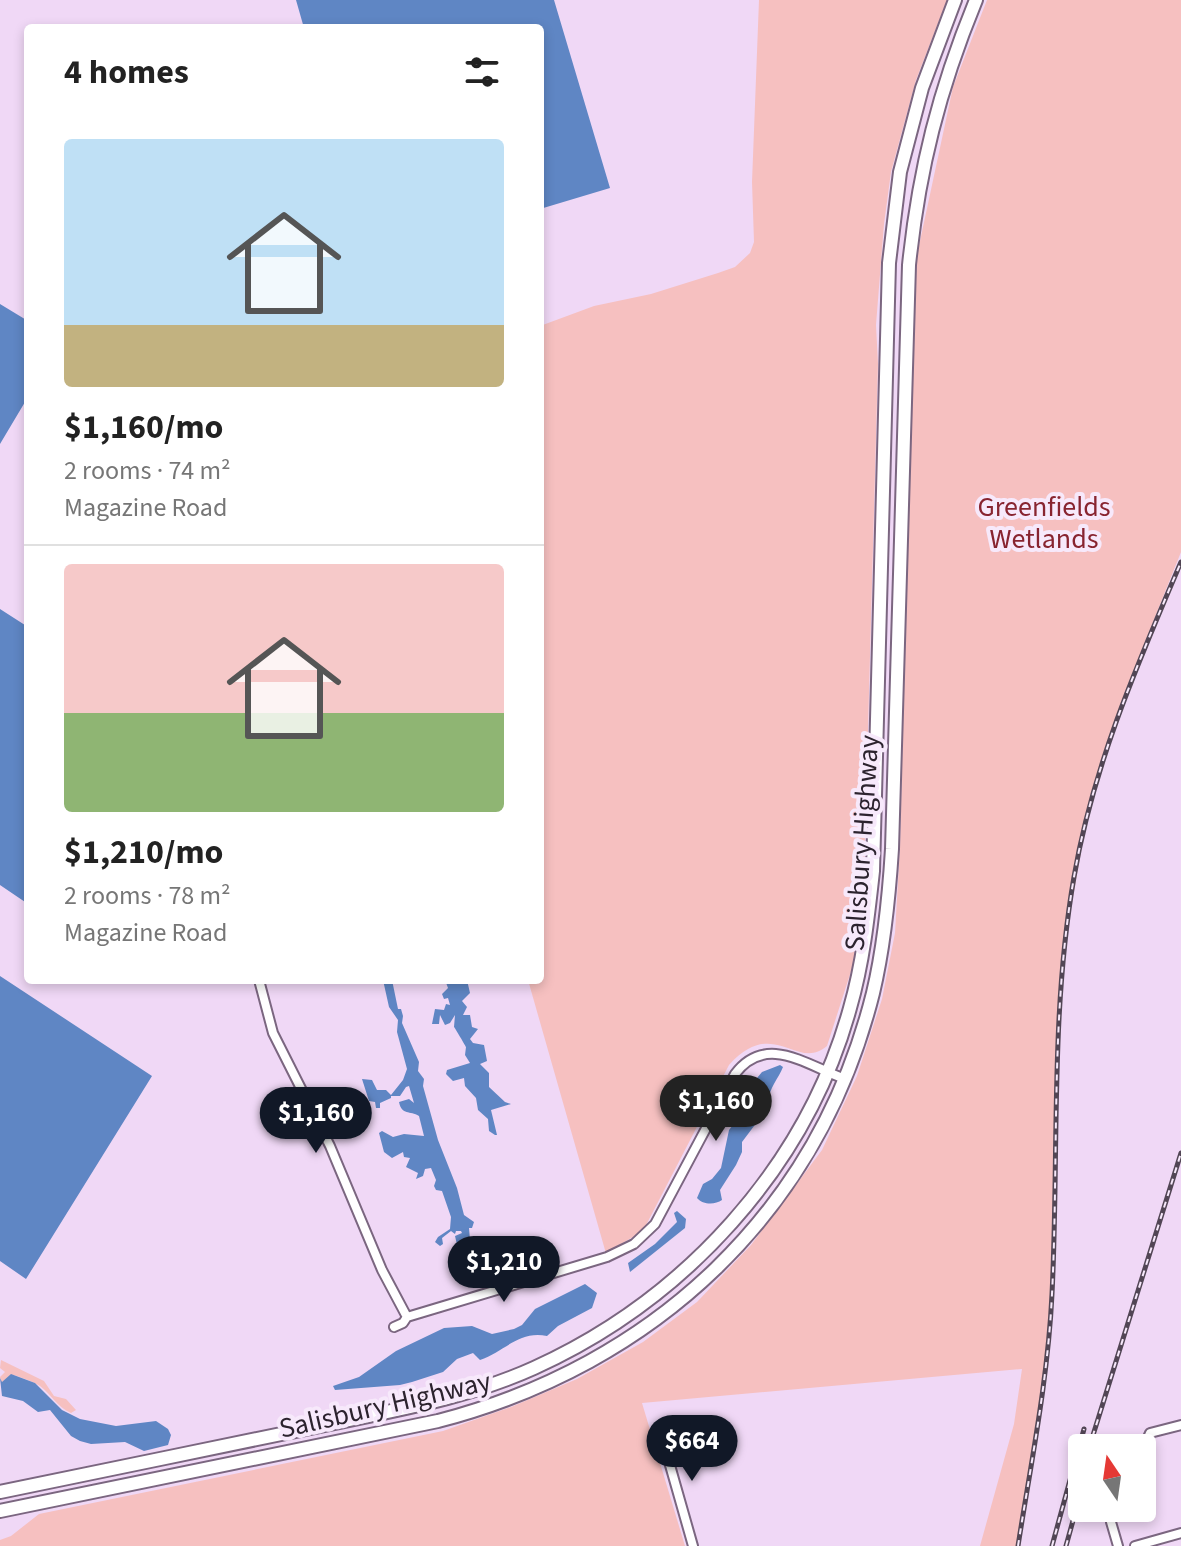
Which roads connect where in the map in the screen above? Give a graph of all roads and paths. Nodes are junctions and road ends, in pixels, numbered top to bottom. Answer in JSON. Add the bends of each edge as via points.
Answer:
{"nodes":[{"id":1,"x":955,"y":0,"type":"edge"},
{"id":2,"x":976,"y":0,"type":"edge"},
{"id":3,"x":260,"y":984,"type":"edge"},
{"id":4,"x":827,"y":1073,"type":"junction"},
{"id":5,"x":845,"y":1079,"type":"junction"},
{"id":6,"x":407,"y":1317,"type":"junction"},
{"id":7,"x":394,"y":1327,"type":"dead end"},
{"id":8,"x":1181,"y":1425,"type":"edge"},
{"id":9,"x":660,"y":1430,"type":"dead end"},
{"id":10,"x":1150,"y":1434,"type":"edge"},
{"id":11,"x":0,"y":1492,"type":"edge"},
{"id":12,"x":0,"y":1511,"type":"edge"},
{"id":13,"x":1111,"y":1522,"type":"edge"},
{"id":14,"x":1181,"y":1533,"type":"edge"},
{"id":15,"x":693,"y":1546,"type":"edge"},
{"id":16,"x":1118,"y":1546,"type":"edge"},
{"id":17,"x":1135,"y":1546,"type":"edge"}],
"edges":[{"from":1,"to":4,"type":"highway","name":"Salisbury Highway","via":[[922,88],[900,172],[889,263],[873,871],[850,1009]]},
{"from":2,"to":5,"type":"highway","name":"Salisbury Highway","via":[[938,103],[914,214],[905,317],[889,892],[873,991]]},
{"from":3,"to":6,"type":"street","via":[[273,1033]]},
{"from":4,"to":5,"type":"street"},
{"from":4,"to":6,"type":"street","via":[[776,1052],[752,1056],[735,1074],[655,1224],[634,1244],[607,1257]]},
{"from":4,"to":11,"type":"highway","name":"Salisbury Highway","via":[[791,1142],[752,1199],[705,1252],[653,1298],[595,1337],[533,1369],[401,1409]]},
{"from":5,"to":12,"type":"highway","name":"Salisbury Highway","via":[[789,1179],[724,1261],[656,1320],[573,1372],[508,1401],[438,1421]]},
{"from":6,"to":7,"type":"street"},
{"from":8,"to":10,"type":"street"},
{"from":9,"to":15,"type":"street"},
{"from":13,"to":16,"type":"street"},
{"from":14,"to":17,"type":"street"}]}
